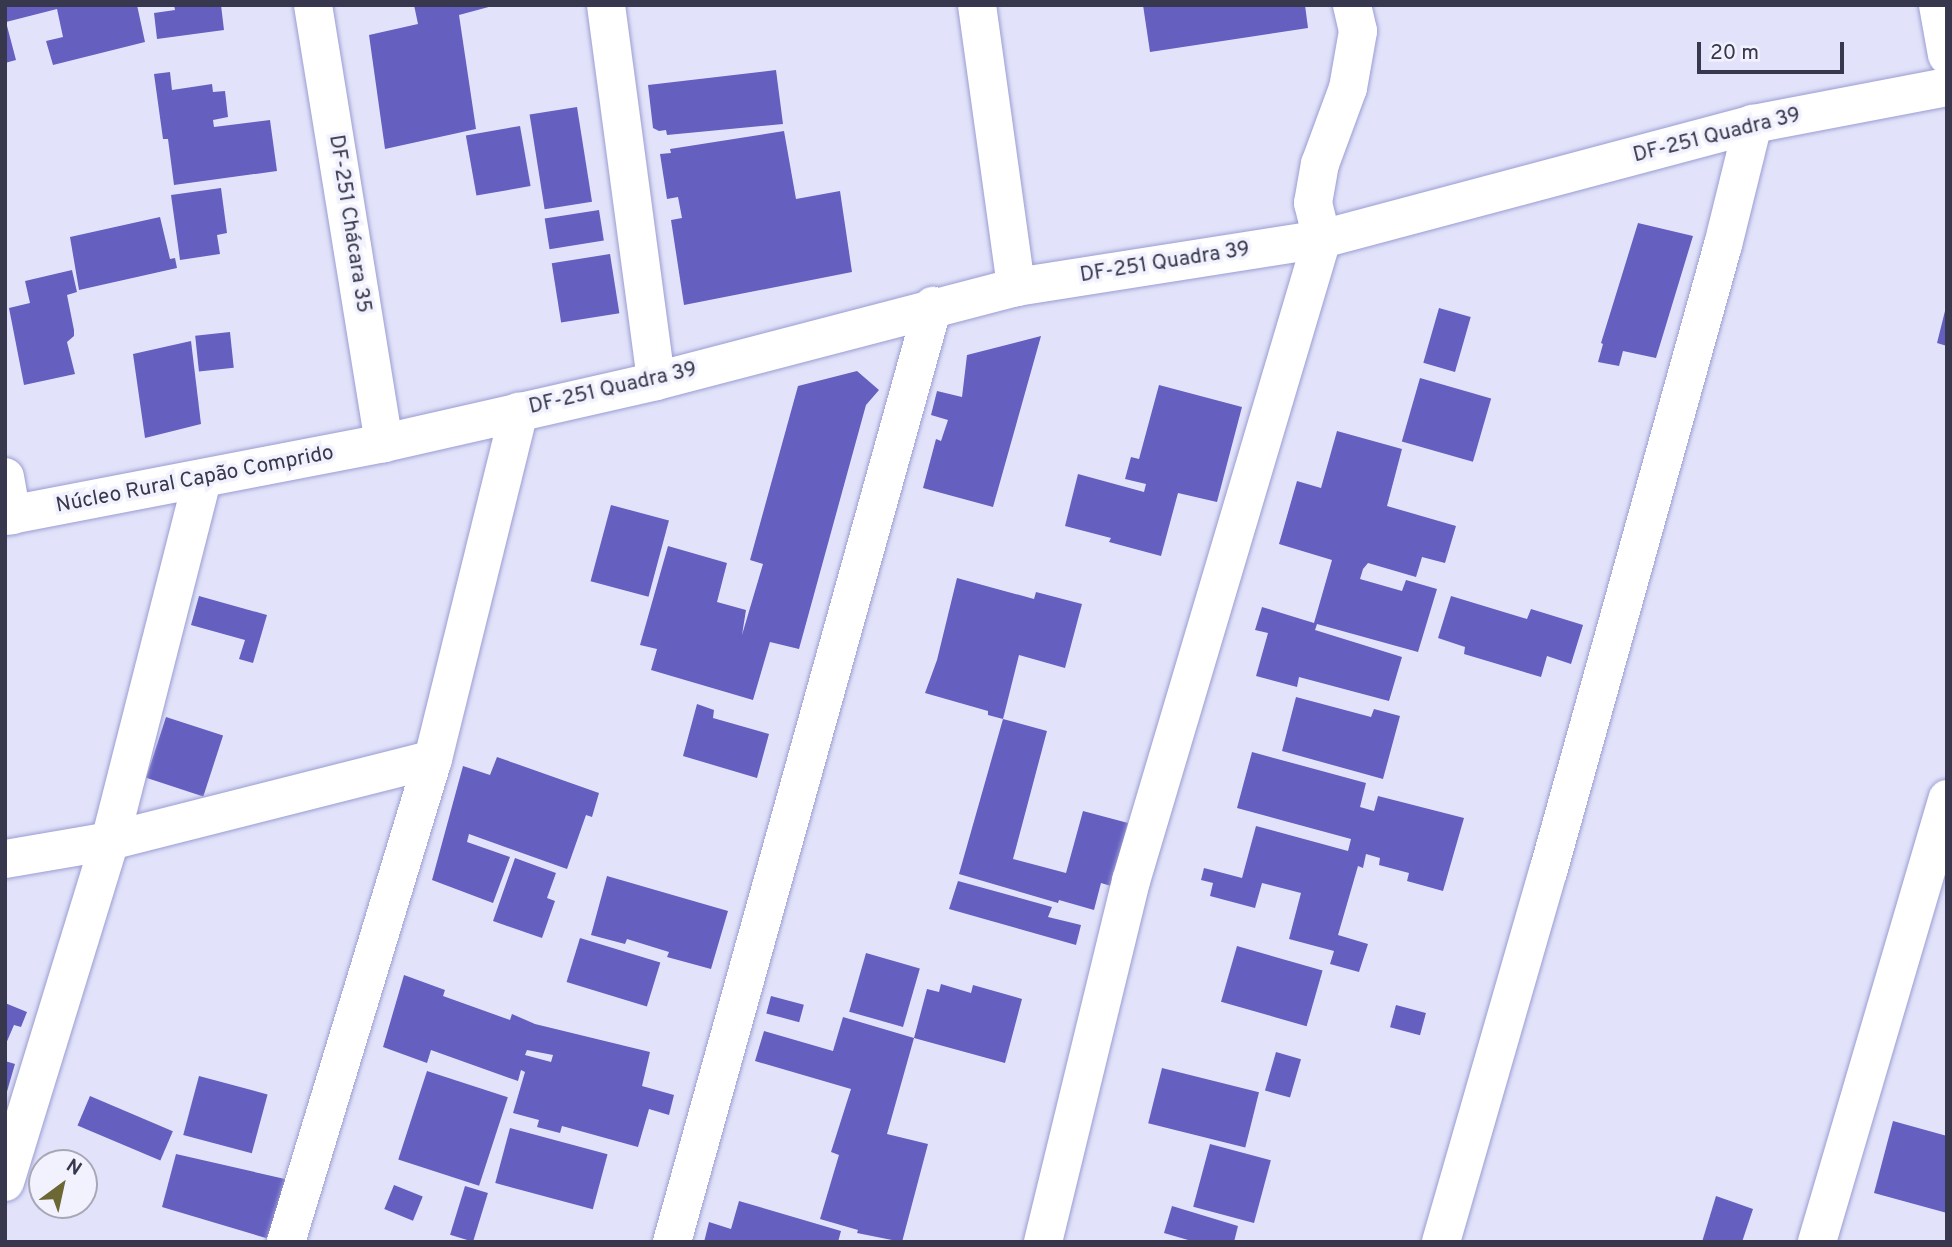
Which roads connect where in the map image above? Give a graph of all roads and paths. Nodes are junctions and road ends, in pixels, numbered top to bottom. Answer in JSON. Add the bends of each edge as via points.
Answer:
{"nodes":[{"id":1,"x":313,"y":5,"type":"edge"},
{"id":2,"x":606,"y":5,"type":"edge"},
{"id":3,"x":977,"y":5,"type":"edge"},
{"id":4,"x":1352,"y":5,"type":"edge"},
{"id":5,"x":1938,"y":5,"type":"edge"},
{"id":6,"x":1947,"y":55,"type":"edge"},
{"id":7,"x":1947,"y":87,"type":"edge"},
{"id":8,"x":1753,"y":124,"type":"junction"},
{"id":9,"x":1322,"y":239,"type":"junction"},
{"id":10,"x":1016,"y":287,"type":"junction"},
{"id":11,"x":933,"y":306,"type":"junction"},
{"id":12,"x":656,"y":381,"type":"junction"},
{"id":13,"x":519,"y":411,"type":"junction"},
{"id":14,"x":384,"y":443,"type":"junction"},
{"id":15,"x":5,"y":477,"type":"edge"},
{"id":16,"x":202,"y":480,"type":"junction"},
{"id":17,"x":9,"y":515,"type":"edge"},
{"id":18,"x":433,"y":759,"type":"junction"},
{"id":19,"x":1947,"y":799,"type":"edge"},
{"id":20,"x":110,"y":841,"type":"junction"},
{"id":21,"x":5,"y":859,"type":"edge"},
{"id":22,"x":5,"y":1182,"type":"edge"},
{"id":23,"x":286,"y":1242,"type":"edge"},
{"id":24,"x":672,"y":1242,"type":"edge"},
{"id":25,"x":1043,"y":1242,"type":"edge"},
{"id":26,"x":1441,"y":1242,"type":"edge"},
{"id":27,"x":1817,"y":1242,"type":"edge"}],
"edges":[{"from":1,"to":14,"type":"street","name":"DF-251 Chácara 35"},
{"from":2,"to":12,"type":"street"},
{"from":3,"to":10,"type":"street"},
{"from":4,"to":9,"type":"street","via":[[1358,31],[1348,88],[1320,164],[1313,203]]},
{"from":5,"to":6,"type":"street"},
{"from":7,"to":8,"type":"street","name":"DF-251 Quadra 39"},
{"from":8,"to":9,"type":"street","name":"DF-251 Quadra 39"},
{"from":8,"to":26,"type":"street","via":[[1556,845]]},
{"from":9,"to":10,"type":"street","name":"DF-251 Quadra 39"},
{"from":9,"to":25,"type":"street","via":[[1131,881]]},
{"from":10,"to":11,"type":"street","name":"DF-251 Quadra 39"},
{"from":11,"to":12,"type":"street","name":"DF-251 Quadra 39"},
{"from":11,"to":24,"type":"street"},
{"from":12,"to":13,"type":"street","name":"DF-251 Quadra 39"},
{"from":13,"to":14,"type":"street","name":"DF-251 Quadra 39"},
{"from":13,"to":18,"type":"street"},
{"from":14,"to":16,"type":"street","name":"Núcleo Rural Capão Comprido"},
{"from":15,"to":17,"type":"street"},
{"from":16,"to":17,"type":"street","name":"Núcleo Rural Capão Comprido"},
{"from":16,"to":20,"type":"street"},
{"from":18,"to":20,"type":"street"},
{"from":18,"to":23,"type":"street"},
{"from":19,"to":27,"type":"street"},
{"from":20,"to":21,"type":"street"},
{"from":20,"to":22,"type":"street"}]}
